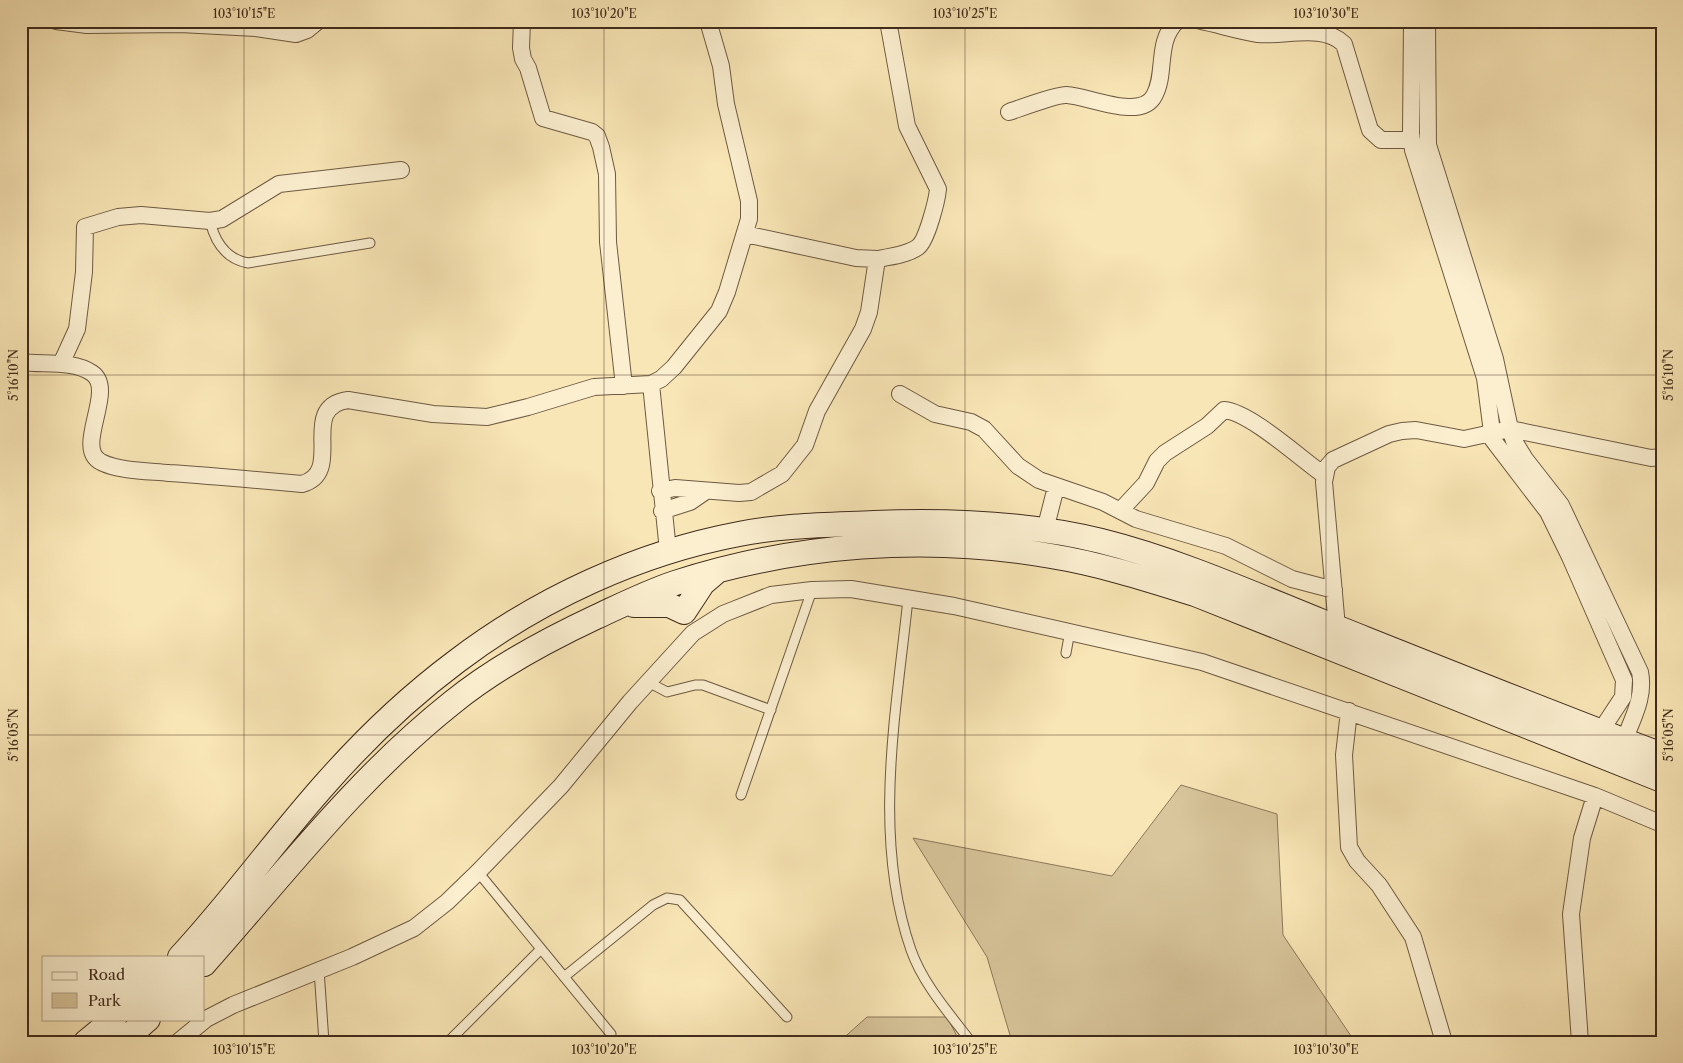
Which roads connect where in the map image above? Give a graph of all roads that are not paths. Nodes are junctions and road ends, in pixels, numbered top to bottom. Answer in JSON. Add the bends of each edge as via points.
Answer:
{"nodes":[{"id":1,"x":56,"y":21,"type":"edge"},
{"id":2,"x":318,"y":21,"type":"edge"},
{"id":3,"x":522,"y":21,"type":"edge"},
{"id":4,"x":708,"y":21,"type":"edge"},
{"id":5,"x":888,"y":21,"type":"edge"},
{"id":6,"x":1177,"y":21,"type":"edge"},
{"id":7,"x":1202,"y":21,"type":"edge"},
{"id":8,"x":1412,"y":21,"type":"edge"},
{"id":9,"x":1427,"y":21,"type":"edge"},
{"id":10,"x":1009,"y":112,"type":"dead end"},
{"id":11,"x":1412,"y":140,"type":"junction"},
{"id":12,"x":401,"y":170,"type":"dead end"},
{"id":13,"x":210,"y":221,"type":"junction"},
{"id":14,"x":745,"y":234,"type":"junction"},
{"id":15,"x":370,"y":243,"type":"dead end"},
{"id":16,"x":877,"y":259,"type":"junction"},
{"id":17,"x":21,"y":362,"type":"edge"},
{"id":18,"x":62,"y":364,"type":"junction"},
{"id":19,"x":651,"y":384,"type":"junction"},
{"id":20,"x":624,"y":386,"type":"junction"},
{"id":21,"x":900,"y":394,"type":"dead end"},
{"id":22,"x":1510,"y":429,"type":"junction"},
{"id":23,"x":1491,"y":432,"type":"junction"},
{"id":24,"x":1662,"y":457,"type":"edge"},
{"id":25,"x":1324,"y":475,"type":"junction"},
{"id":26,"x":1056,"y":487,"type":"junction"},
{"id":27,"x":706,"y":490,"type":"junction"},
{"id":28,"x":660,"y":491,"type":"junction"},
{"id":29,"x":662,"y":511,"type":"junction"},
{"id":30,"x":1120,"y":511,"type":"junction"},
{"id":31,"x":1045,"y":530,"type":"junction"},
{"id":32,"x":668,"y":551,"type":"junction"},
{"id":33,"x":716,"y":572,"type":"junction"},
{"id":34,"x":598,"y":579,"type":"junction"},
{"id":35,"x":672,"y":584,"type":"junction"},
{"id":36,"x":812,"y":590,"type":"junction"},
{"id":37,"x":1334,"y":590,"type":"junction"},
{"id":38,"x":908,"y":599,"type":"junction"},
{"id":39,"x":621,"y":606,"type":"junction"},
{"id":40,"x":688,"y":623,"type":"junction"},
{"id":41,"x":1337,"y":627,"type":"junction"},
{"id":42,"x":1070,"y":631,"type":"junction"},
{"id":43,"x":1066,"y":653,"type":"dead end"},
{"id":44,"x":648,"y":682,"type":"junction"},
{"id":45,"x":771,"y":710,"type":"junction"},
{"id":46,"x":1349,"y":711,"type":"junction"},
{"id":47,"x":1600,"y":732,"type":"junction"},
{"id":48,"x":1624,"y":741,"type":"junction"},
{"id":49,"x":1662,"y":755,"type":"edge"},
{"id":50,"x":1662,"y":780,"type":"edge"},
{"id":51,"x":741,"y":795,"type":"dead end"},
{"id":52,"x":1594,"y":796,"type":"junction"},
{"id":53,"x":1662,"y":824,"type":"edge"},
{"id":54,"x":478,"y":872,"type":"junction"},
{"id":55,"x":541,"y":949,"type":"junction"},
{"id":56,"x":181,"y":956,"type":"edge"},
{"id":57,"x":205,"y":963,"type":"edge"},
{"id":58,"x":319,"y":970,"type":"junction"},
{"id":59,"x":564,"y":977,"type":"junction"},
{"id":60,"x":787,"y":1017,"type":"dead end"},
{"id":61,"x":113,"y":1020,"type":"edge"},
{"id":62,"x":147,"y":1020,"type":"edge"},
{"id":63,"x":205,"y":1020,"type":"edge"},
{"id":64,"x":205,"y":1020,"type":"edge"},
{"id":65,"x":611,"y":1034,"type":"dead end"},
{"id":66,"x":86,"y":1042,"type":"edge"},
{"id":67,"x":122,"y":1042,"type":"edge"},
{"id":68,"x":178,"y":1042,"type":"edge"},
{"id":69,"x":324,"y":1042,"type":"edge"},
{"id":70,"x":448,"y":1042,"type":"edge"},
{"id":71,"x":971,"y":1042,"type":"edge"},
{"id":72,"x":1444,"y":1042,"type":"edge"},
{"id":73,"x":1580,"y":1042,"type":"edge"}],
"edges":[{"from":1,"to":2,"type":"street","via":[[88,25],[218,26],[296,34]]},
{"from":3,"to":20,"type":"street","via":[[523,59],[542,118],[592,132],[601,147],[607,174],[608,242]]},
{"from":4,"to":14,"type":"street","via":[[721,66],[726,104],[749,201]]},
{"from":5,"to":16,"type":"street","via":[[907,126],[936,181],[937,200],[919,246]]},
{"from":6,"to":10,"type":"street","via":[[1166,33],[1156,94],[1149,103],[1140,106],[1102,104],[1067,95]]},
{"from":7,"to":11,"type":"street","via":[[1259,34],[1324,33],[1337,37],[1344,44],[1370,130],[1381,140]]},
{"from":8,"to":11,"type":"street"},
{"from":9,"to":22,"type":"street","via":[[1428,145],[1494,359]]},
{"from":11,"to":23,"type":"street","via":[[1483,370]]},
{"from":12,"to":13,"type":"street","via":[[279,184],[233,214]]},
{"from":13,"to":15,"type":"lane","via":[[222,248],[239,261]]},
{"from":13,"to":18,"type":"street","via":[[141,215],[118,217],[85,227],[78,321]]},
{"from":14,"to":16,"type":"street","via":[[856,258]]},
{"from":14,"to":19,"type":"street","via":[[719,311],[674,368]]},
{"from":16,"to":27,"type":"street","via":[[863,329],[817,411],[798,456],[782,474],[751,492]]},
{"from":17,"to":18,"type":"street"},
{"from":18,"to":20,"type":"street","via":[[91,372],[100,383],[92,442],[94,457],[101,462],[134,470],[302,484],[320,472],[325,413],[336,402],[348,400],[455,416],[488,417],[594,387]]},
{"from":19,"to":20,"type":"street"},
{"from":19,"to":28,"type":"street"},
{"from":21,"to":26,"type":"street","via":[[935,414],[971,422],[984,429],[1018,466]]},
{"from":22,"to":23,"type":"street"},
{"from":22,"to":24,"type":"street","via":[[1651,458]]},
{"from":22,"to":48,"type":"street","via":[[1526,459],[1561,505],[1640,672],[1641,700]]},
{"from":23,"to":25,"type":"street","via":[[1464,440],[1416,430],[1389,434],[1334,460]]},
{"from":23,"to":47,"type":"street","via":[[1499,449],[1548,512],[1624,680],[1623,697]]},
{"from":25,"to":30,"type":"street","via":[[1246,418],[1224,410],[1207,426],[1165,453],[1146,483]]},
{"from":25,"to":37,"type":"street"},
{"from":26,"to":30,"type":"street"},
{"from":26,"to":31,"type":"street"},
{"from":27,"to":28,"type":"street","via":[[675,488]]},
{"from":27,"to":29,"type":"street","via":[[690,502]]},
{"from":28,"to":29,"type":"street"},
{"from":29,"to":32,"type":"street"},
{"from":30,"to":37,"type":"street","via":[[1136,519],[1226,546],[1292,579]]},
{"from":31,"to":32,"type":"main road","via":[[920,521],[800,526],[741,534]]},
{"from":31,"to":41,"type":"main road","via":[[1102,541],[1140,553]]},
{"from":32,"to":34,"type":"main road"},
{"from":33,"to":35,"type":"main road"},
{"from":33,"to":40,"type":"main road","via":[[703,583]]},
{"from":33,"to":50,"type":"main road","via":[[792,554],[925,544],[1007,549],[1100,566],[1195,594]]},
{"from":34,"to":35,"type":"main road","via":[[616,582],[644,578]]},
{"from":34,"to":56,"type":"main road","via":[[502,629],[393,715],[328,780]]},
{"from":35,"to":39,"type":"main road"},
{"from":35,"to":40,"type":"street"},
{"from":36,"to":38,"type":"street","via":[[851,589]]},
{"from":36,"to":40,"type":"street","via":[[771,595],[723,614]]},
{"from":36,"to":45,"type":"lane"},
{"from":37,"to":41,"type":"street"},
{"from":38,"to":42,"type":"street"},
{"from":38,"to":71,"type":"lane","via":[[889,784],[890,830],[899,909],[911,951],[933,992]]},
{"from":39,"to":40,"type":"main road","via":[[669,605]]},
{"from":39,"to":57,"type":"main road","via":[[514,660],[454,700],[396,750],[323,824]]},
{"from":40,"to":44,"type":"street"},
{"from":41,"to":47,"type":"main road"},
{"from":42,"to":43,"type":"lane"},
{"from":42,"to":46,"type":"street","via":[[1202,662]]},
{"from":44,"to":45,"type":"lane","via":[[667,692],[703,685]]},
{"from":44,"to":54,"type":"street","via":[[561,786]]},
{"from":45,"to":51,"type":"lane"},
{"from":46,"to":52,"type":"street"},
{"from":46,"to":72,"type":"street","via":[[1344,755],[1349,847],[1413,937]]},
{"from":47,"to":48,"type":"main road"},
{"from":48,"to":49,"type":"main road"},
{"from":52,"to":53,"type":"street"},
{"from":52,"to":73,"type":"street","via":[[1582,838],[1571,914]]},
{"from":54,"to":55,"type":"lane"},
{"from":54,"to":58,"type":"street","via":[[414,928]]},
{"from":55,"to":59,"type":"lane"},
{"from":55,"to":70,"type":"lane"},
{"from":58,"to":64,"type":"street"},
{"from":58,"to":69,"type":"lane"},
{"from":59,"to":60,"type":"lane","via":[[653,905],[668,898],[680,900]]},
{"from":59,"to":65,"type":"lane"},
{"from":61,"to":66,"type":"main road"},
{"from":62,"to":67,"type":"main road"},
{"from":63,"to":68,"type":"street"}]}
